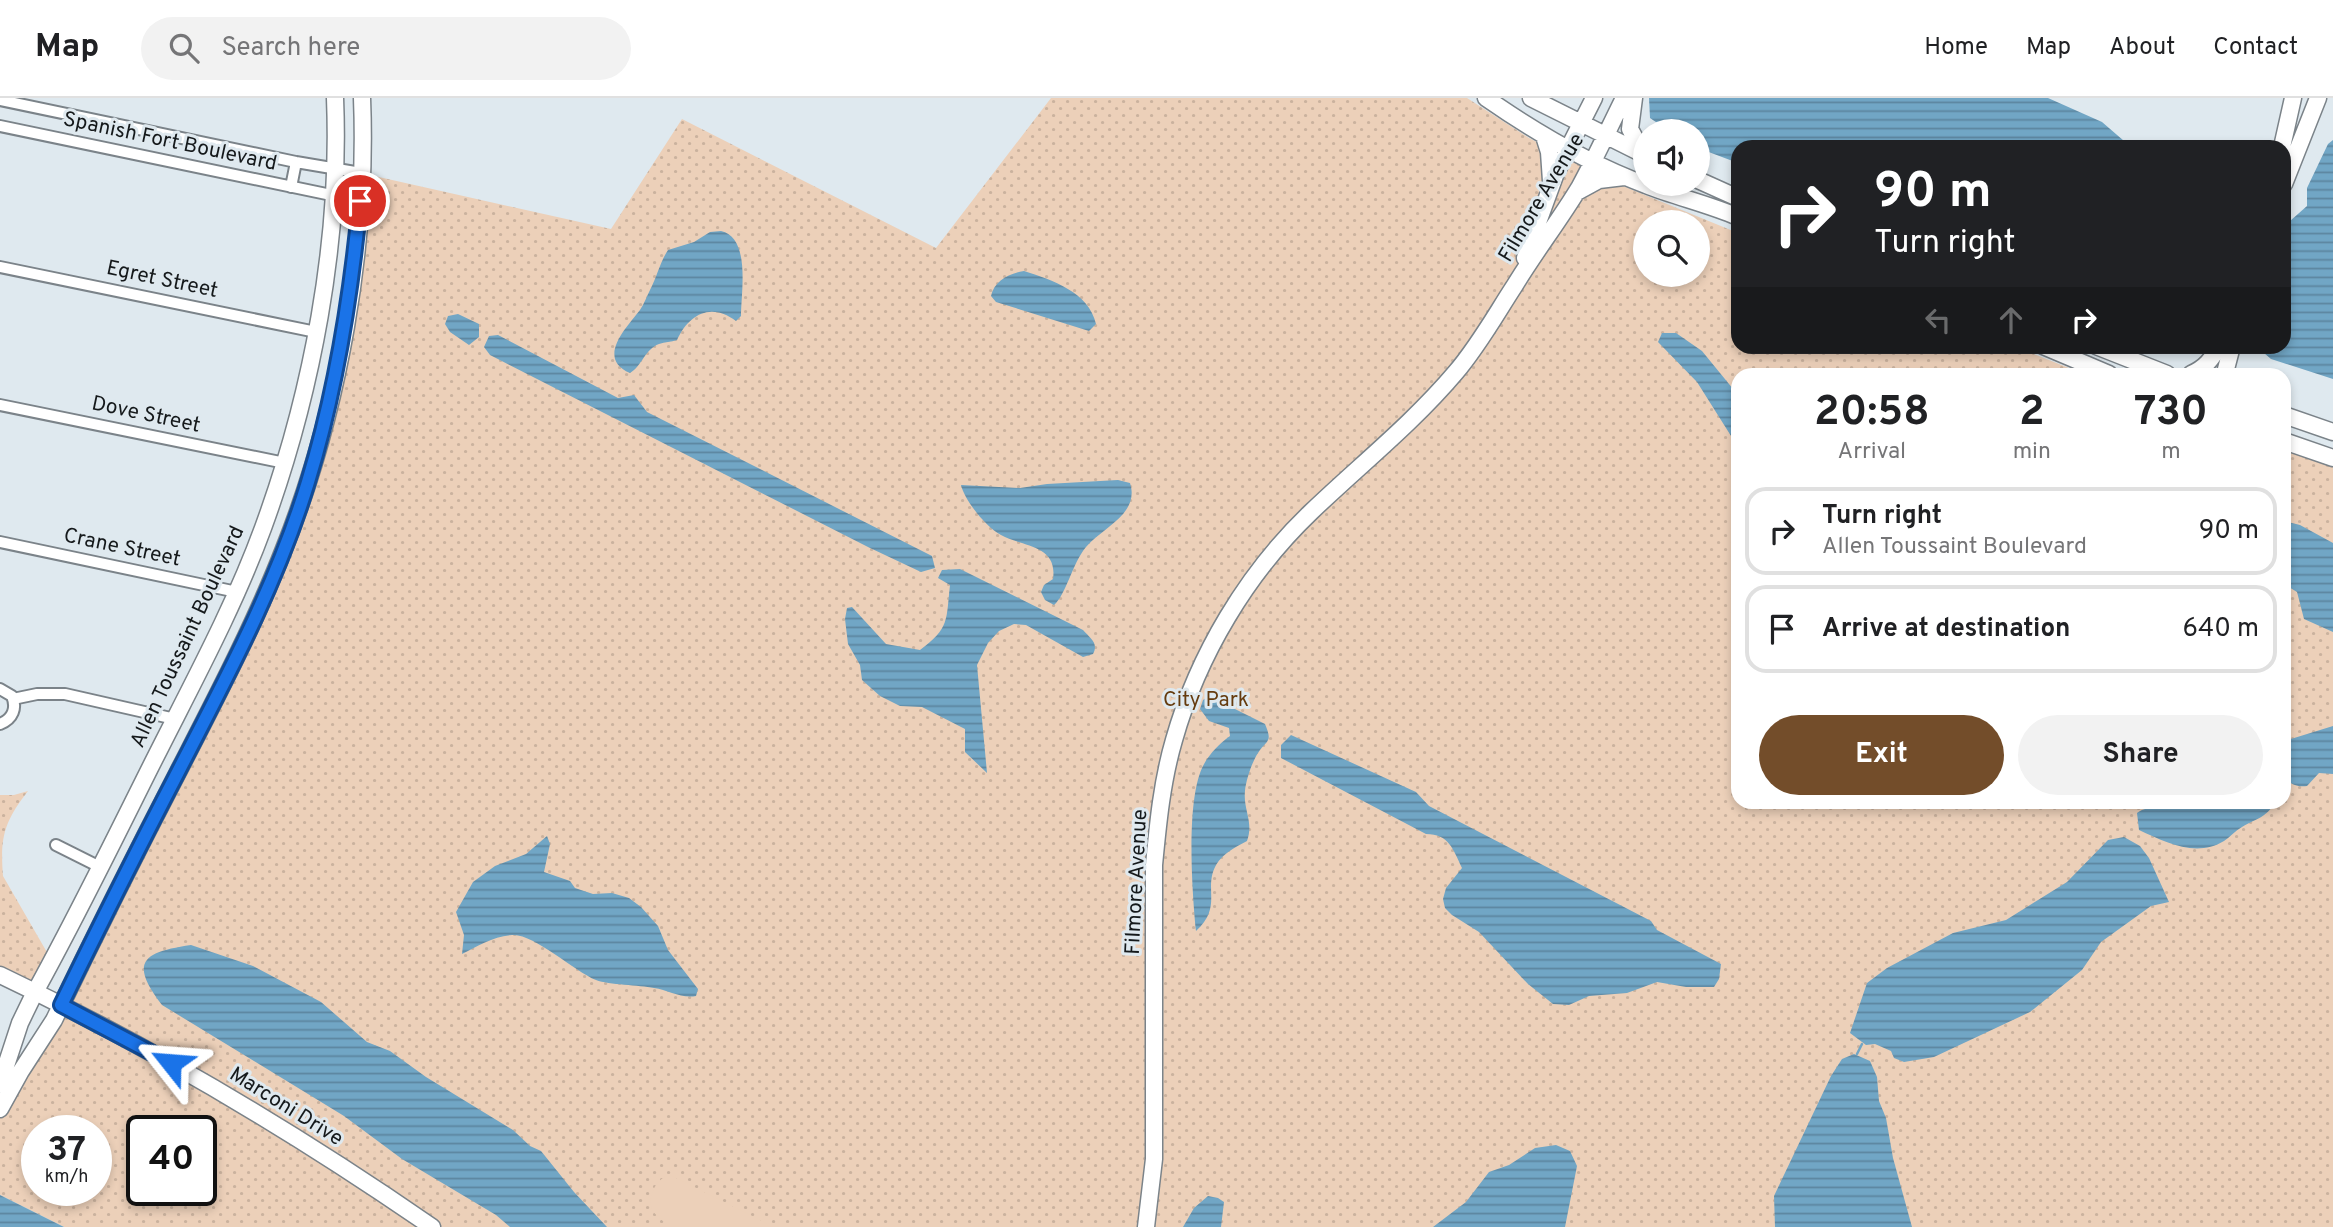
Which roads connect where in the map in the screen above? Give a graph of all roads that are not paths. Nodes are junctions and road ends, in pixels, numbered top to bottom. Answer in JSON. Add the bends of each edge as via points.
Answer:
{"nodes":[{"id":1,"x":335,"y":98,"type":"edge"},
{"id":2,"x":362,"y":98,"type":"edge"},
{"id":3,"x":1486,"y":98,"type":"edge"},
{"id":4,"x":1531,"y":98,"type":"edge"},
{"id":5,"x":1592,"y":98,"type":"edge"},
{"id":6,"x":1624,"y":98,"type":"edge"},
{"id":7,"x":1634,"y":98,"type":"edge"},
{"id":8,"x":2293,"y":98,"type":"edge"},
{"id":9,"x":2318,"y":98,"type":"edge"},
{"id":10,"x":0,"y":100,"type":"edge"},
{"id":11,"x":1553,"y":109,"type":"junction"},
{"id":12,"x":1581,"y":123,"type":"junction"},
{"id":13,"x":0,"y":126,"type":"edge"},
{"id":14,"x":124,"y":126,"type":"junction"},
{"id":15,"x":1633,"y":134,"type":"edge"},
{"id":16,"x":1605,"y":135,"type":"junction"},
{"id":17,"x":1544,"y":136,"type":"junction"},
{"id":18,"x":2284,"y":140,"type":"edge"},
{"id":19,"x":1568,"y":148,"type":"junction"},
{"id":20,"x":1633,"y":149,"type":"edge"},
{"id":21,"x":119,"y":150,"type":"junction"},
{"id":22,"x":1592,"y":160,"type":"junction"},
{"id":23,"x":296,"y":162,"type":"junction"},
{"id":24,"x":2291,"y":166,"type":"edge"},
{"id":25,"x":334,"y":168,"type":"junction"},
{"id":26,"x":361,"y":173,"type":"junction"},
{"id":27,"x":1625,"y":176,"type":"junction"},
{"id":28,"x":1710,"y":185,"type":"edge"},
{"id":29,"x":291,"y":187,"type":"junction"},
{"id":30,"x":1551,"y":188,"type":"junction"},
{"id":31,"x":1575,"y":194,"type":"junction"},
{"id":32,"x":1731,"y":195,"type":"edge"},
{"id":33,"x":332,"y":196,"type":"junction"},
{"id":34,"x":360,"y":201,"type":"junction"},
{"id":35,"x":1731,"y":214,"type":"edge"},
{"id":36,"x":0,"y":267,"type":"edge"},
{"id":37,"x":1516,"y":283,"type":"junction"},
{"id":38,"x":316,"y":332,"type":"junction"},
{"id":39,"x":2062,"y":354,"type":"edge"},
{"id":40,"x":2116,"y":354,"type":"edge"},
{"id":41,"x":2225,"y":354,"type":"edge"},
{"id":42,"x":2095,"y":368,"type":"edge"},
{"id":43,"x":2152,"y":368,"type":"edge"},
{"id":44,"x":2203,"y":368,"type":"edge"},
{"id":45,"x":302,"y":399,"type":"junction"},
{"id":46,"x":330,"y":404,"type":"junction"},
{"id":47,"x":0,"y":405,"type":"edge"},
{"id":48,"x":2291,"y":417,"type":"edge"},
{"id":49,"x":2333,"y":432,"type":"edge"},
{"id":50,"x":2291,"y":443,"type":"edge"},
{"id":51,"x":2333,"y":458,"type":"edge"},
{"id":52,"x":285,"y":463,"type":"junction"},
{"id":53,"x":0,"y":542,"type":"edge"},
{"id":54,"x":237,"y":592,"type":"junction"},
{"id":55,"x":209,"y":652,"type":"junction"},
{"id":56,"x":234,"y":662,"type":"junction"},
{"id":57,"x":0,"y":689,"type":"edge"},
{"id":58,"x":13,"y":699,"type":"junction"},
{"id":59,"x":175,"y":719,"type":"junction"},
{"id":60,"x":0,"y":724,"type":"edge"},
{"id":61,"x":56,"y":845,"type":"dead end"},
{"id":62,"x":100,"y":867,"type":"junction"},
{"id":63,"x":73,"y":920,"type":"junction"},
{"id":64,"x":97,"y":931,"type":"junction"},
{"id":65,"x":0,"y":975,"type":"edge"},
{"id":66,"x":35,"y":992,"type":"junction"},
{"id":67,"x":61,"y":1005,"type":"junction"},
{"id":68,"x":0,"y":1084,"type":"edge"},
{"id":69,"x":0,"y":1109,"type":"edge"},
{"id":70,"x":432,"y":1227,"type":"edge"},
{"id":71,"x":1146,"y":1227,"type":"edge"}],
"edges":[{"from":1,"to":25,"type":"street","name":"Allen Toussaint Boulevard"},
{"from":2,"to":26,"type":"street"},
{"from":3,"to":17,"type":"street"},
{"from":4,"to":11,"type":"street"},
{"from":5,"to":11,"type":"street","via":[[1583,105]]},
{"from":5,"to":12,"type":"street","name":"Filmore Avenue"},
{"from":6,"to":16,"type":"street","name":"Filmore Avenue"},
{"from":7,"to":15,"type":"street"},
{"from":8,"to":18,"type":"street"},
{"from":9,"to":24,"type":"street"},
{"from":10,"to":14,"type":"street","name":"Spanish Fort Boulevard"},
{"from":11,"to":12,"type":"street"},
{"from":12,"to":16,"type":"street"},
{"from":12,"to":19,"type":"street","name":"Filmore Avenue"},
{"from":13,"to":21,"type":"street","name":"Spanish Fort Boulevard"},
{"from":14,"to":21,"type":"street"},
{"from":14,"to":23,"type":"street","name":"Spanish Fort Boulevard"},
{"from":16,"to":20,"type":"street"},
{"from":16,"to":22,"type":"street","name":"Filmore Avenue"},
{"from":17,"to":19,"type":"street"},
{"from":17,"to":30,"type":"street"},
{"from":19,"to":22,"type":"street"},
{"from":19,"to":30,"type":"street","name":"Filmore Avenue"},
{"from":21,"to":29,"type":"street","name":"Spanish Fort Boulevard"},
{"from":22,"to":27,"type":"street"},
{"from":22,"to":31,"type":"street","name":"Filmore Avenue"},
{"from":23,"to":25,"type":"street","name":"Spanish Fort Boulevard"},
{"from":23,"to":29,"type":"street"},
{"from":25,"to":26,"type":"street","name":"Spanish Fort Boulevard"},
{"from":25,"to":33,"type":"street","name":"Allen Toussaint Boulevard"},
{"from":26,"to":34,"type":"street"},
{"from":27,"to":31,"type":"street","via":[[1598,180]]},
{"from":27,"to":35,"type":"street"},
{"from":28,"to":32,"type":"street"},
{"from":29,"to":33,"type":"street","name":"Spanish Fort Boulevard"},
{"from":30,"to":37,"type":"street","name":"Filmore Avenue"},
{"from":31,"to":37,"type":"street","name":"Filmore Avenue"},
{"from":33,"to":34,"type":"street","name":"Spanish Fort Boulevard"},
{"from":33,"to":38,"type":"street","name":"Allen Toussaint Boulevard"},
{"from":34,"to":46,"type":"street","via":[[351,288]]},
{"from":36,"to":38,"type":"street","name":"Egret Street"},
{"from":37,"to":71,"type":"street","name":"Filmore Avenue","via":[[1439,391],[1310,512],[1260,570],[1223,626],[1193,685],[1164,780],[1154,865],[1154,1159]]},
{"from":38,"to":45,"type":"street","name":"Allen Toussaint Boulevard"},
{"from":39,"to":42,"type":"street"},
{"from":40,"to":43,"type":"street"},
{"from":41,"to":44,"type":"street"},
{"from":45,"to":46,"type":"street"},
{"from":45,"to":52,"type":"street","name":"Allen Toussaint Boulevard"},
{"from":46,"to":56,"type":"street","via":[[285,548]]},
{"from":47,"to":52,"type":"street","name":"Dove Street"},
{"from":48,"to":49,"type":"street"},
{"from":50,"to":51,"type":"street"},
{"from":52,"to":54,"type":"street","name":"Allen Toussaint Boulevard"},
{"from":53,"to":54,"type":"street","name":"Crane Street"},
{"from":54,"to":55,"type":"street","name":"Allen Toussaint Boulevard"},
{"from":55,"to":56,"type":"street"},
{"from":55,"to":59,"type":"street","name":"Allen Toussaint Boulevard"},
{"from":56,"to":64,"type":"street"},
{"from":57,"to":58,"type":"street"},
{"from":58,"to":59,"type":"street","via":[[65,694]]},
{"from":58,"to":60,"type":"street","via":[[13,713]]},
{"from":59,"to":62,"type":"street","name":"Allen Toussaint Boulevard"},
{"from":61,"to":62,"type":"street"},
{"from":62,"to":63,"type":"street","name":"Allen Toussaint Boulevard"},
{"from":63,"to":64,"type":"street"},
{"from":63,"to":66,"type":"street","name":"Allen Toussaint Boulevard"},
{"from":64,"to":67,"type":"street"},
{"from":65,"to":66,"type":"street","name":"Marconi Drive"},
{"from":66,"to":67,"type":"street","name":"Marconi Drive"},
{"from":66,"to":68,"type":"street","name":"Allen Toussaint Boulevard"},
{"from":67,"to":69,"type":"street"},
{"from":67,"to":70,"type":"street","name":"Marconi Drive","via":[[272,1120]]}]}
